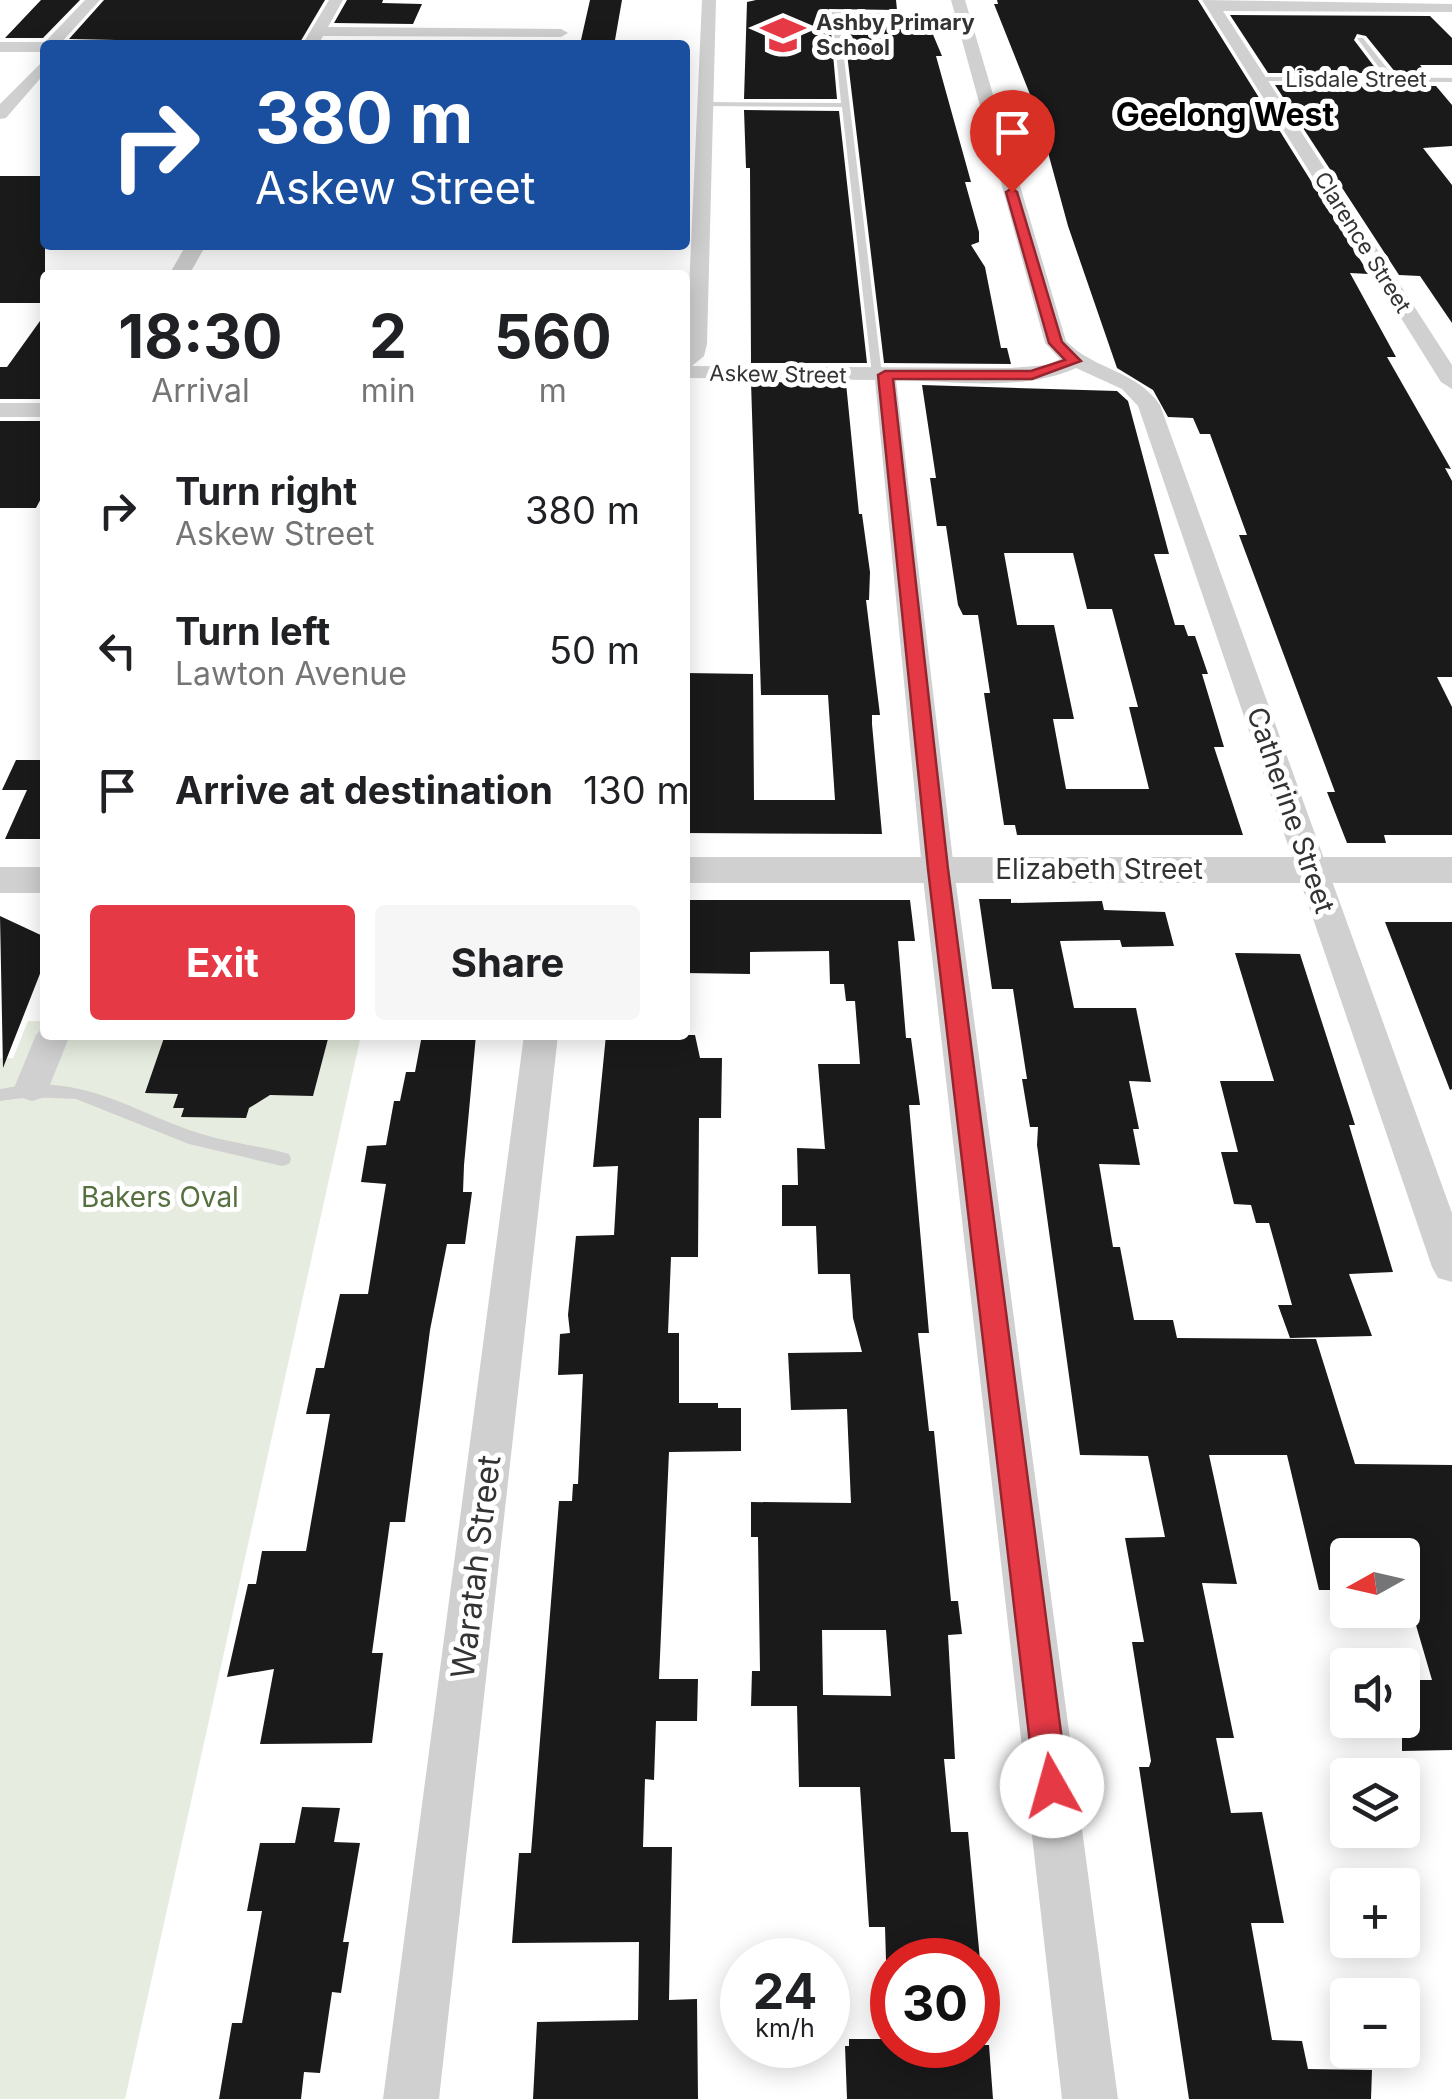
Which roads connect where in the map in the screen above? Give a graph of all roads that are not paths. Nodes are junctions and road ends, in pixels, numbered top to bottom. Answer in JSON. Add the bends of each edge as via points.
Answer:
{"nodes":[{"id":1,"x":93,"y":0,"type":"edge"},
{"id":2,"x":336,"y":0,"type":"edge"},
{"id":3,"x":709,"y":0,"type":"edge"},
{"id":4,"x":1211,"y":4,"type":"edge"},
{"id":5,"x":960,"y":7,"type":"edge"},
{"id":6,"x":1452,"y":8,"type":"edge"},
{"id":7,"x":562,"y":33,"type":"dead end"},
{"id":8,"x":314,"y":38,"type":"edge"},
{"id":9,"x":54,"y":40,"type":"edge"},
{"id":10,"x":1360,"y":40,"type":"dead end"},
{"id":11,"x":40,"y":46,"type":"edge"},
{"id":12,"x":0,"y":47,"type":"edge"},
{"id":13,"x":40,"y":70,"type":"edge"},
{"id":14,"x":1259,"y":79,"type":"junction"},
{"id":15,"x":1391,"y":80,"type":"junction"},
{"id":16,"x":1452,"y":80,"type":"edge"},
{"id":17,"x":705,"y":104,"type":"junction"},
{"id":18,"x":844,"y":105,"type":"junction"},
{"id":19,"x":0,"y":114,"type":"edge"},
{"id":20,"x":690,"y":358,"type":"edge"},
{"id":21,"x":1074,"y":361,"type":"junction"},
{"id":22,"x":690,"y":372,"type":"edge"},
{"id":23,"x":881,"y":375,"type":"junction"},
{"id":24,"x":1452,"y":382,"type":"edge"},
{"id":25,"x":0,"y":410,"type":"edge"},
{"id":26,"x":40,"y":410,"type":"edge"},
{"id":27,"x":938,"y":869,"type":"junction"},
{"id":28,"x":690,"y":870,"type":"edge"},
{"id":29,"x":1312,"y":870,"type":"junction"},
{"id":30,"x":1452,"y":870,"type":"edge"},
{"id":31,"x":0,"y":880,"type":"edge"},
{"id":32,"x":40,"y":880,"type":"edge"},
{"id":33,"x":50,"y":1040,"type":"edge"},
{"id":34,"x":540,"y":1040,"type":"edge"},
{"id":35,"x":16,"y":1092,"type":"edge"},
{"id":36,"x":282,"y":1158,"type":"dead end"},
{"id":37,"x":1452,"y":1266,"type":"edge"},
{"id":38,"x":410,"y":2099,"type":"edge"},
{"id":39,"x":1090,"y":2099,"type":"edge"}],
"edges":[{"from":1,"to":9,"type":"street"},
{"from":2,"to":8,"type":"street"},
{"from":3,"to":17,"type":"street"},
{"from":4,"to":6,"type":"street"},
{"from":4,"to":14,"type":"street","name":"Clarence Street"},
{"from":5,"to":18,"type":"lane","via":[[835,14]]},
{"from":5,"to":21,"type":"street","via":[[1056,343]]},
{"from":7,"to":8,"type":"street"},
{"from":10,"to":15,"type":"lane"},
{"from":11,"to":12,"type":"street"},
{"from":13,"to":19,"type":"street"},
{"from":14,"to":15,"type":"lane","name":"Lisdale Street"},
{"from":14,"to":24,"type":"street","name":"Clarence Street"},
{"from":15,"to":16,"type":"lane","name":"Lisdale Street"},
{"from":17,"to":18,"type":"lane"},
{"from":17,"to":20,"type":"street","via":[[696,344]]},
{"from":18,"to":23,"type":"lane"},
{"from":21,"to":23,"type":"street","name":"Askew Street","via":[[1032,375]]},
{"from":21,"to":29,"type":"street","name":"Catherine Street","via":[[1133,385],[1149,405]]},
{"from":22,"to":23,"type":"street","name":"Askew Street"},
{"from":23,"to":27,"type":"street"},
{"from":25,"to":26,"type":"street"},
{"from":27,"to":28,"type":"street","name":"Elizabeth Street"},
{"from":27,"to":29,"type":"street","name":"Elizabeth Street"},
{"from":27,"to":39,"type":"street"},
{"from":29,"to":30,"type":"street","name":"Elizabeth Street"},
{"from":29,"to":37,"type":"street","name":"Catherine Street"},
{"from":31,"to":32,"type":"street"},
{"from":33,"to":35,"type":"street"},
{"from":34,"to":38,"type":"street","name":"Waratah Street"},
{"from":35,"to":36,"type":"lane","via":[[93,1094],[189,1137]]}]}
